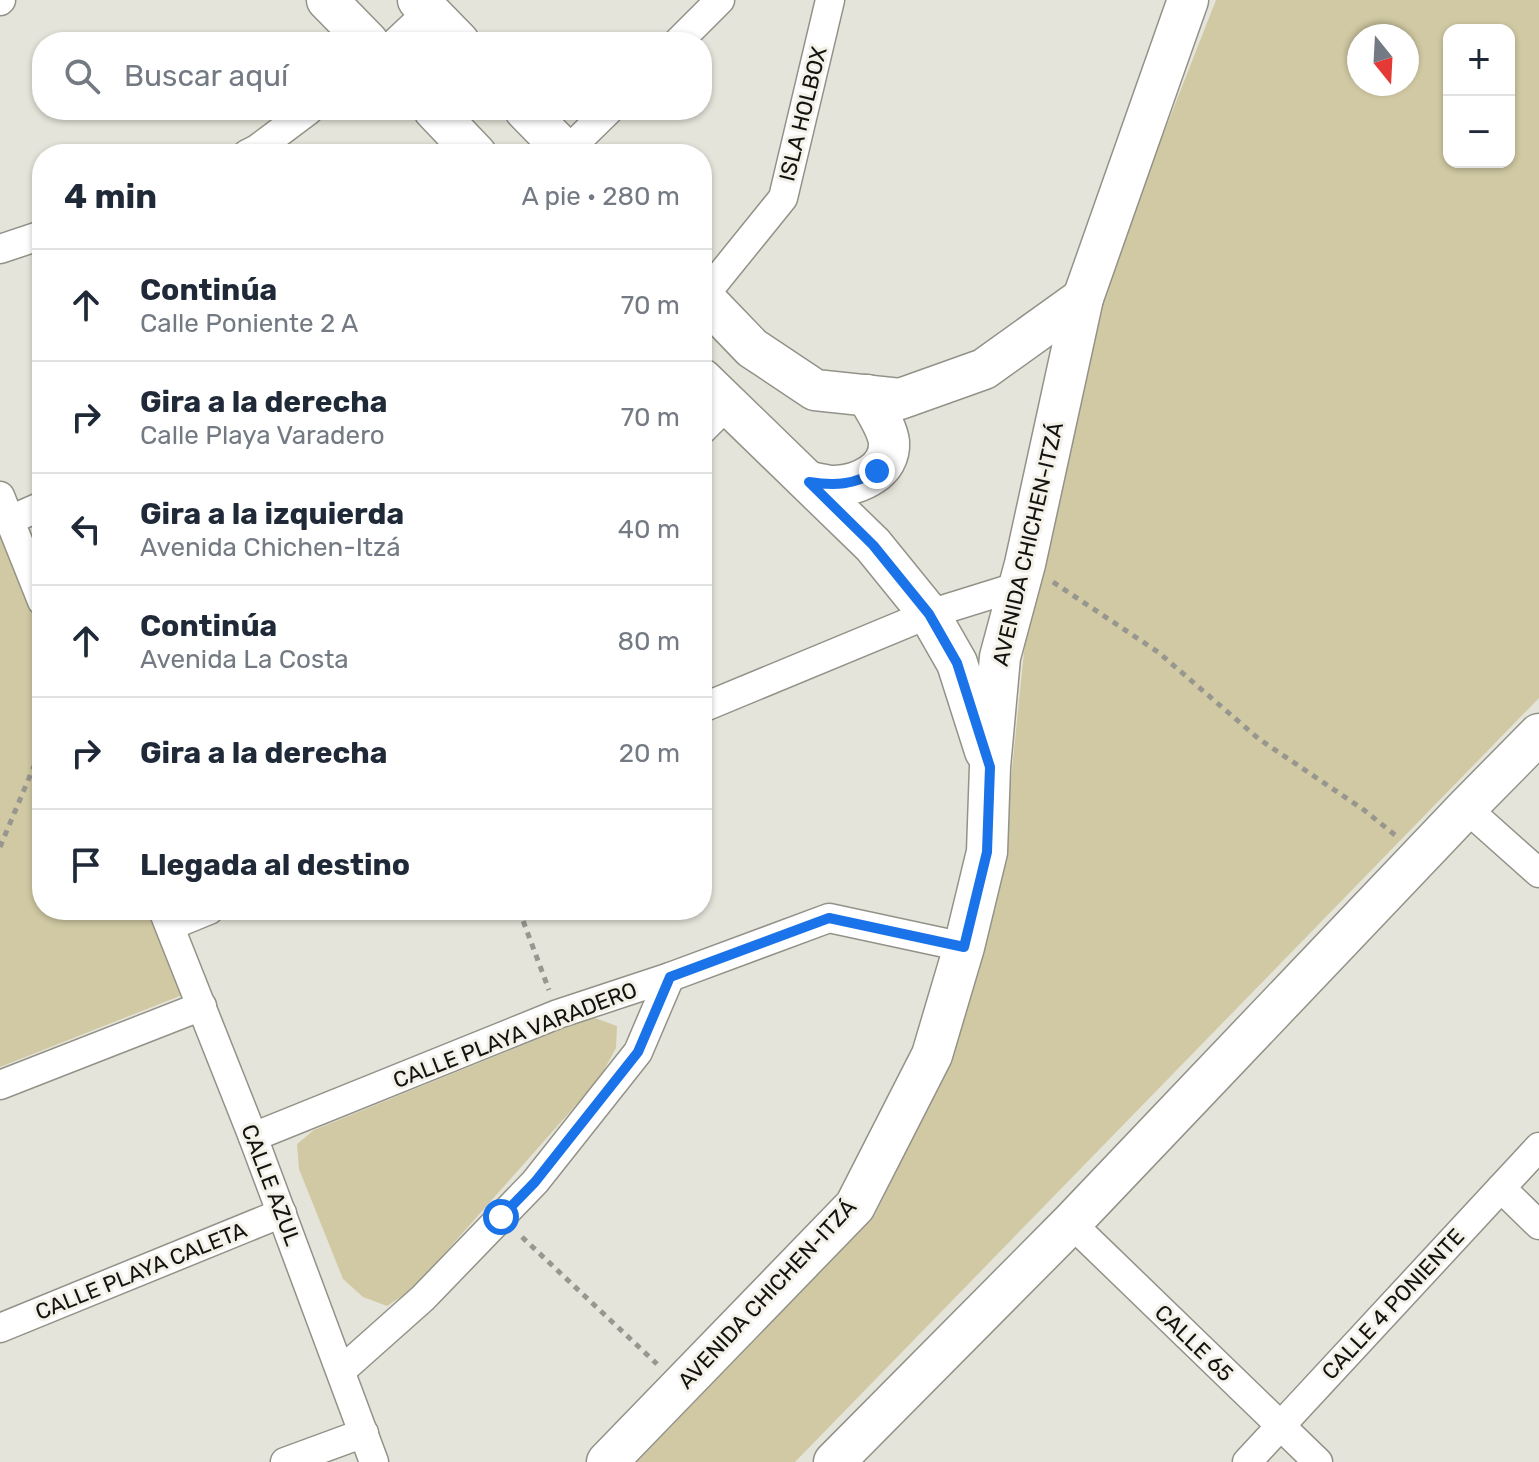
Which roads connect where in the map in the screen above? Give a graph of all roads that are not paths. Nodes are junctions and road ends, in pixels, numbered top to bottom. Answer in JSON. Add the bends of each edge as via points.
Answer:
{"nodes":[{"id":1,"x":327,"y":0,"type":"edge"},
{"id":2,"x":720,"y":0,"type":"edge"},
{"id":3,"x":830,"y":0,"type":"edge"},
{"id":4,"x":1188,"y":0,"type":"edge"},
{"id":5,"x":423,"y":6,"type":"edge"},
{"id":6,"x":358,"y":32,"type":"edge"},
{"id":7,"x":404,"y":32,"type":"edge"},
{"id":8,"x":449,"y":32,"type":"edge"},
{"id":9,"x":688,"y":32,"type":"edge"},
{"id":10,"x":296,"y":120,"type":"edge"},
{"id":11,"x":444,"y":120,"type":"edge"},
{"id":12,"x":535,"y":120,"type":"edge"},
{"id":13,"x":599,"y":120,"type":"edge"},
{"id":14,"x":264,"y":144,"type":"edge"},
{"id":15,"x":466,"y":144,"type":"edge"},
{"id":16,"x":558,"y":144,"type":"edge"},
{"id":17,"x":576,"y":144,"type":"edge"},
{"id":18,"x":32,"y":238,"type":"edge"},
{"id":19,"x":0,"y":249,"type":"edge"},
{"id":20,"x":712,"y":286,"type":"edge"},
{"id":21,"x":1083,"y":298,"type":"junction"},
{"id":22,"x":712,"y":306,"type":"edge"},
{"id":23,"x":867,"y":395,"type":"junction"},
{"id":24,"x":712,"y":405,"type":"edge"},
{"id":25,"x":809,"y":482,"type":"junction"},
{"id":26,"x":32,"y":507,"type":"edge"},
{"id":27,"x":5,"y":508,"type":"edge"},
{"id":28,"x":1022,"y":575,"type":"junction"},
{"id":29,"x":32,"y":576,"type":"edge"},
{"id":30,"x":929,"y":614,"type":"junction"},
{"id":31,"x":712,"y":704,"type":"edge"},
{"id":32,"x":1539,"y":734,"type":"edge"},
{"id":33,"x":990,"y":767,"type":"junction"},
{"id":34,"x":1466,"y":808,"type":"junction"},
{"id":35,"x":1539,"y":873,"type":"edge"},
{"id":36,"x":167,"y":920,"type":"edge"},
{"id":37,"x":964,"y":947,"type":"junction"},
{"id":38,"x":670,"y":977,"type":"junction"},
{"id":39,"x":202,"y":1006,"type":"junction"},
{"id":40,"x":0,"y":1085,"type":"edge"},
{"id":41,"x":253,"y":1137,"type":"junction"},
{"id":42,"x":1539,"y":1147,"type":"edge"},
{"id":43,"x":1501,"y":1188,"type":"junction"},
{"id":44,"x":282,"y":1213,"type":"junction"},
{"id":45,"x":1071,"y":1223,"type":"junction"},
{"id":46,"x":1539,"y":1225,"type":"edge"},
{"id":47,"x":0,"y":1328,"type":"edge"},
{"id":48,"x":341,"y":1371,"type":"junction"},
{"id":49,"x":1280,"y":1427,"type":"junction"},
{"id":50,"x":364,"y":1433,"type":"junction"},
{"id":51,"x":285,"y":1462,"type":"edge"},
{"id":52,"x":374,"y":1462,"type":"edge"},
{"id":53,"x":607,"y":1462,"type":"edge"},
{"id":54,"x":834,"y":1462,"type":"edge"},
{"id":55,"x":1247,"y":1462,"type":"edge"},
{"id":56,"x":1318,"y":1462,"type":"edge"}],
"edges":[{"from":1,"to":6,"type":"main road"},
{"from":2,"to":9,"type":"street"},
{"from":3,"to":20,"type":"street","name":"ISLA HOLBOX","via":[[783,198]]},
{"from":4,"to":21,"type":"main road","name":"AVENIDA CHICHEN-ITZÁ"},
{"from":5,"to":7,"type":"street"},
{"from":5,"to":8,"type":"main road"},
{"from":10,"to":14,"type":"street"},
{"from":11,"to":15,"type":"main road"},
{"from":12,"to":16,"type":"main road"},
{"from":13,"to":17,"type":"street"},
{"from":18,"to":19,"type":"street"},
{"from":21,"to":23,"type":"main road","via":[[984,369],[900,399]]},
{"from":21,"to":28,"type":"main road","name":"AVENIDA CHICHEN-ITZÁ"},
{"from":22,"to":23,"type":"main road","via":[[752,348],[815,390]]},
{"from":23,"to":25,"type":"main road","via":[[885,428],[887,457],[862,480],[834,486]]},
{"from":24,"to":25,"type":"main road"},
{"from":25,"to":30,"type":"main road","via":[[873,545]]},
{"from":26,"to":27,"type":"street"},
{"from":27,"to":29,"type":"street"},
{"from":28,"to":30,"type":"street"},
{"from":28,"to":33,"type":"main road","name":"AVENIDA CHICHEN-ITZÁ","via":[[1000,657]]},
{"from":30,"to":31,"type":"street"},
{"from":30,"to":33,"type":"main road","via":[[957,663]]},
{"from":32,"to":34,"type":"main road"},
{"from":33,"to":37,"type":"main road","name":"AVENIDA CHICHEN-ITZÁ","via":[[987,852]]},
{"from":34,"to":35,"type":"street"},
{"from":34,"to":45,"type":"main road"},
{"from":36,"to":39,"type":"street","name":"CALLE AZUL"},
{"from":37,"to":38,"type":"street","name":"CALLE PLAYA VARADERO","via":[[829,918]]},
{"from":37,"to":53,"type":"main road","name":"AVENIDA CHICHEN-ITZÁ","via":[[932,1055],[855,1206]]},
{"from":38,"to":41,"type":"street","name":"CALLE PLAYA VARADERO","via":[[558,1014]]},
{"from":38,"to":48,"type":"street","via":[[638,1052],[535,1182],[423,1298]]},
{"from":39,"to":40,"type":"street"},
{"from":39,"to":41,"type":"street","name":"CALLE AZUL"},
{"from":41,"to":44,"type":"street","name":"CALLE AZUL"},
{"from":42,"to":43,"type":"street","name":"CALLE 4 PONIENTE"},
{"from":43,"to":46,"type":"street"},
{"from":43,"to":49,"type":"street","name":"CALLE 4 PONIENTE"},
{"from":44,"to":47,"type":"street","name":"CALLE PLAYA CALETA"},
{"from":44,"to":48,"type":"street","name":"CALLE AZUL"},
{"from":45,"to":49,"type":"street","name":"CALLE 65"},
{"from":45,"to":54,"type":"main road"},
{"from":48,"to":50,"type":"street","name":"CALLE AZUL"},
{"from":49,"to":55,"type":"street","name":"CALLE 4 PONIENTE"},
{"from":49,"to":56,"type":"street","name":"CALLE 65"},
{"from":50,"to":51,"type":"street"},
{"from":50,"to":52,"type":"street","name":"CALLE AZUL"}]}
